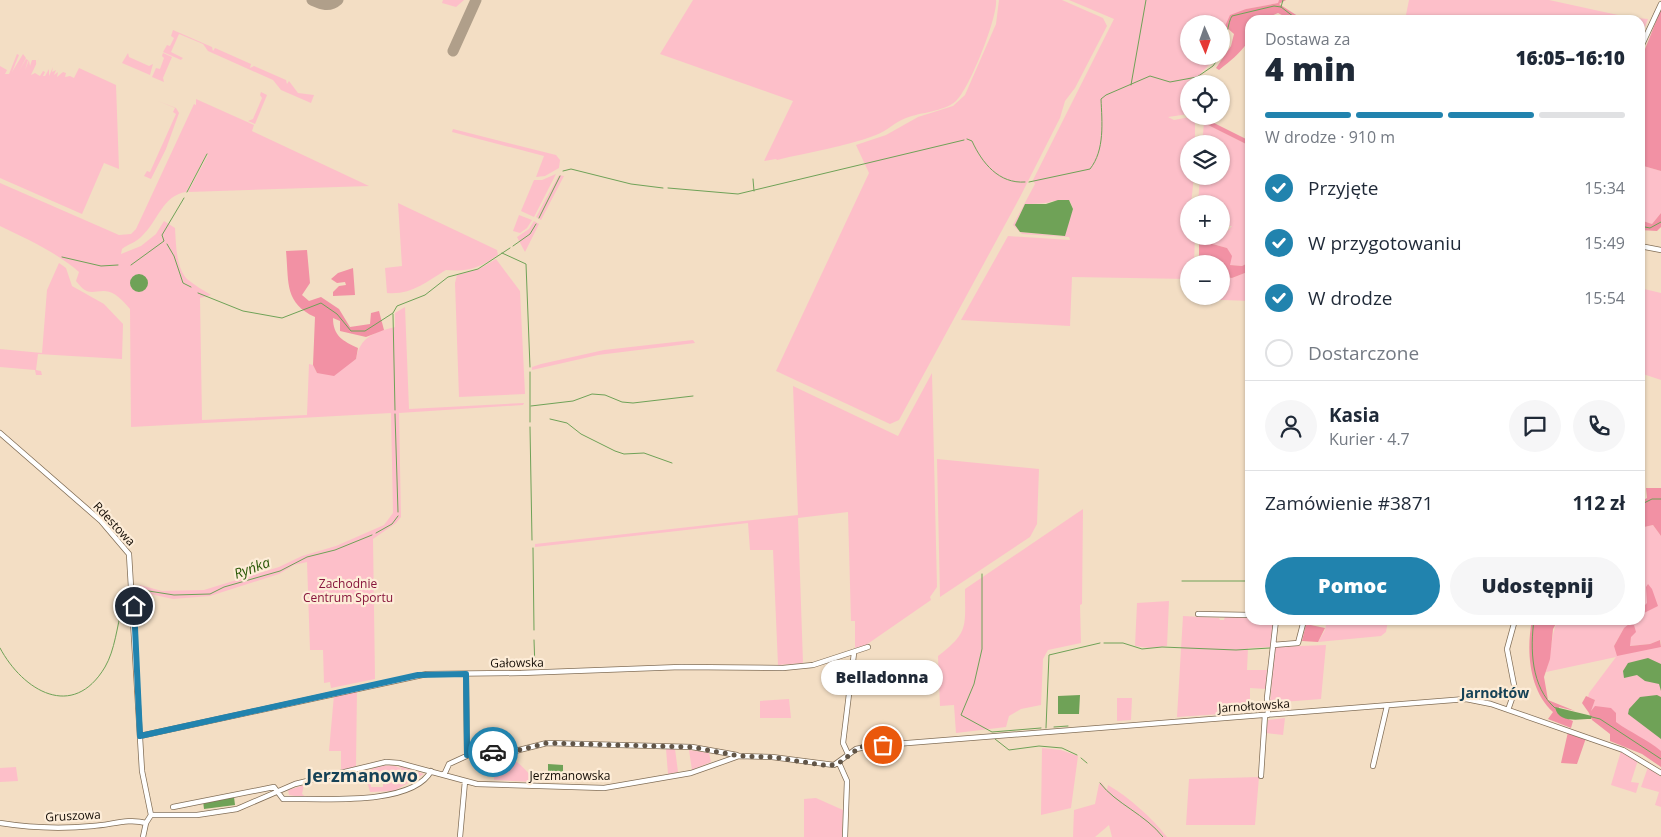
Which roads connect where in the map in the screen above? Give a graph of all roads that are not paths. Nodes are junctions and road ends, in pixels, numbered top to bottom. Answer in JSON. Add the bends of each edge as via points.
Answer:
{"nodes":[{"id":1,"x":1661,"y":4,"type":"edge"},
{"id":2,"x":1645,"y":38,"type":"edge"},
{"id":3,"x":1645,"y":247,"type":"edge"},
{"id":4,"x":1661,"y":250,"type":"edge"},
{"id":5,"x":0,"y":433,"type":"edge"},
{"id":6,"x":1198,"y":614,"type":"dead end"},
{"id":7,"x":1245,"y":615,"type":"edge"},
{"id":8,"x":1275,"y":625,"type":"edge"},
{"id":9,"x":1303,"y":625,"type":"edge"},
{"id":10,"x":1514,"y":625,"type":"edge"},
{"id":11,"x":1273,"y":645,"type":"junction"},
{"id":12,"x":868,"y":648,"type":"dead end"},
{"id":13,"x":854,"y":653,"type":"junction"},
{"id":14,"x":466,"y":674,"type":"junction"},
{"id":15,"x":1387,"y":706,"type":"junction"},
{"id":16,"x":1508,"y":710,"type":"junction"},
{"id":17,"x":1266,"y":715,"type":"junction"},
{"id":18,"x":140,"y":736,"type":"junction"},
{"id":19,"x":714,"y":752,"type":"junction"},
{"id":20,"x":848,"y":754,"type":"junction"},
{"id":21,"x":467,"y":755,"type":"junction"},
{"id":22,"x":739,"y":756,"type":"junction"},
{"id":23,"x":718,"y":763,"type":"junction"},
{"id":24,"x":839,"y":763,"type":"junction"},
{"id":25,"x":1373,"y":766,"type":"dead end"},
{"id":26,"x":431,"y":771,"type":"junction"},
{"id":27,"x":1661,"y":773,"type":"edge"},
{"id":28,"x":444,"y":775,"type":"junction"},
{"id":29,"x":1261,"y":776,"type":"dead end"},
{"id":30,"x":465,"y":781,"type":"junction"},
{"id":31,"x":276,"y":791,"type":"junction"},
{"id":32,"x":196,"y":803,"type":"junction"},
{"id":33,"x":173,"y":807,"type":"dead end"},
{"id":34,"x":151,"y":815,"type":"junction"},
{"id":35,"x":197,"y":815,"type":"junction"},
{"id":36,"x":0,"y":823,"type":"edge"},
{"id":37,"x":146,"y":823,"type":"junction"},
{"id":38,"x":142,"y":837,"type":"edge"},
{"id":39,"x":460,"y":837,"type":"edge"},
{"id":40,"x":845,"y":837,"type":"edge"}],
"edges":[{"from":1,"to":2,"type":"street"},
{"from":3,"to":4,"type":"street"},
{"from":5,"to":18,"type":"street","name":"Rdestowa","via":[[101,521],[129,554]]},
{"from":6,"to":7,"type":"street"},
{"from":8,"to":11,"type":"street"},
{"from":9,"to":11,"type":"street","via":[[1298,644]]},
{"from":10,"to":16,"type":"street","via":[[1507,650],[1516,690]]},
{"from":11,"to":17,"type":"street"},
{"from":12,"to":13,"type":"street","name":"Gałowska"},
{"from":13,"to":14,"type":"street","name":"Gałowska","via":[[805,666],[783,668],[681,667]]},
{"from":13,"to":20,"type":"street","via":[[843,744]]},
{"from":14,"to":18,"type":"street","name":"Gałowska","via":[[418,675]]},
{"from":14,"to":21,"type":"street"},
{"from":15,"to":16,"type":"street","name":"Jarnołtowska","via":[[1466,699]]},
{"from":15,"to":17,"type":"street","name":"Jarnołtowska"},
{"from":15,"to":25,"type":"street"},
{"from":16,"to":27,"type":"street","name":"Jarnołtowska","via":[[1623,750]]},
{"from":17,"to":20,"type":"street","name":"Jarnołtowska","via":[[870,746]]},
{"from":17,"to":29,"type":"street"},
{"from":18,"to":34,"type":"street","name":"Rdestowa","via":[[143,777]]},
{"from":19,"to":21,"type":"street","via":[[692,747],[547,743],[511,752]]},
{"from":19,"to":22,"type":"street"},
{"from":19,"to":23,"type":"street"},
{"from":20,"to":24,"type":"street","name":"Jarnołtowska"},
{"from":21,"to":28,"type":"street","via":[[448,764]]},
{"from":22,"to":23,"type":"street","name":"Jerzmanowska"},
{"from":22,"to":24,"type":"street","name":"Jerzmanowska","via":[[772,757],[829,766]]},
{"from":23,"to":30,"type":"street","name":"Jerzmanowska","via":[[691,774],[608,788]]},
{"from":24,"to":40,"type":"street","via":[[847,781]]},
{"from":26,"to":28,"type":"street","name":"Jerzmanowska"},
{"from":26,"to":31,"type":"street","name":"Jerzmanowska","via":[[399,763],[379,763]]},
{"from":26,"to":31,"type":"street","via":[[413,786],[386,795],[304,800],[283,799]]},
{"from":28,"to":30,"type":"street","name":"Jerzmanowska"},
{"from":30,"to":39,"type":"street"},
{"from":31,"to":32,"type":"street","via":[[274,786],[202,799]]},
{"from":31,"to":35,"type":"street","name":"Jerzmanowska","via":[[246,807]]},
{"from":32,"to":33,"type":"street"},
{"from":32,"to":35,"type":"street"},
{"from":34,"to":35,"type":"street","name":"Jerzmanowska"},
{"from":34,"to":37,"type":"street"},
{"from":36,"to":37,"type":"street","name":"Gruszowa","via":[[60,828],[137,820]]},
{"from":37,"to":38,"type":"street"}]}
